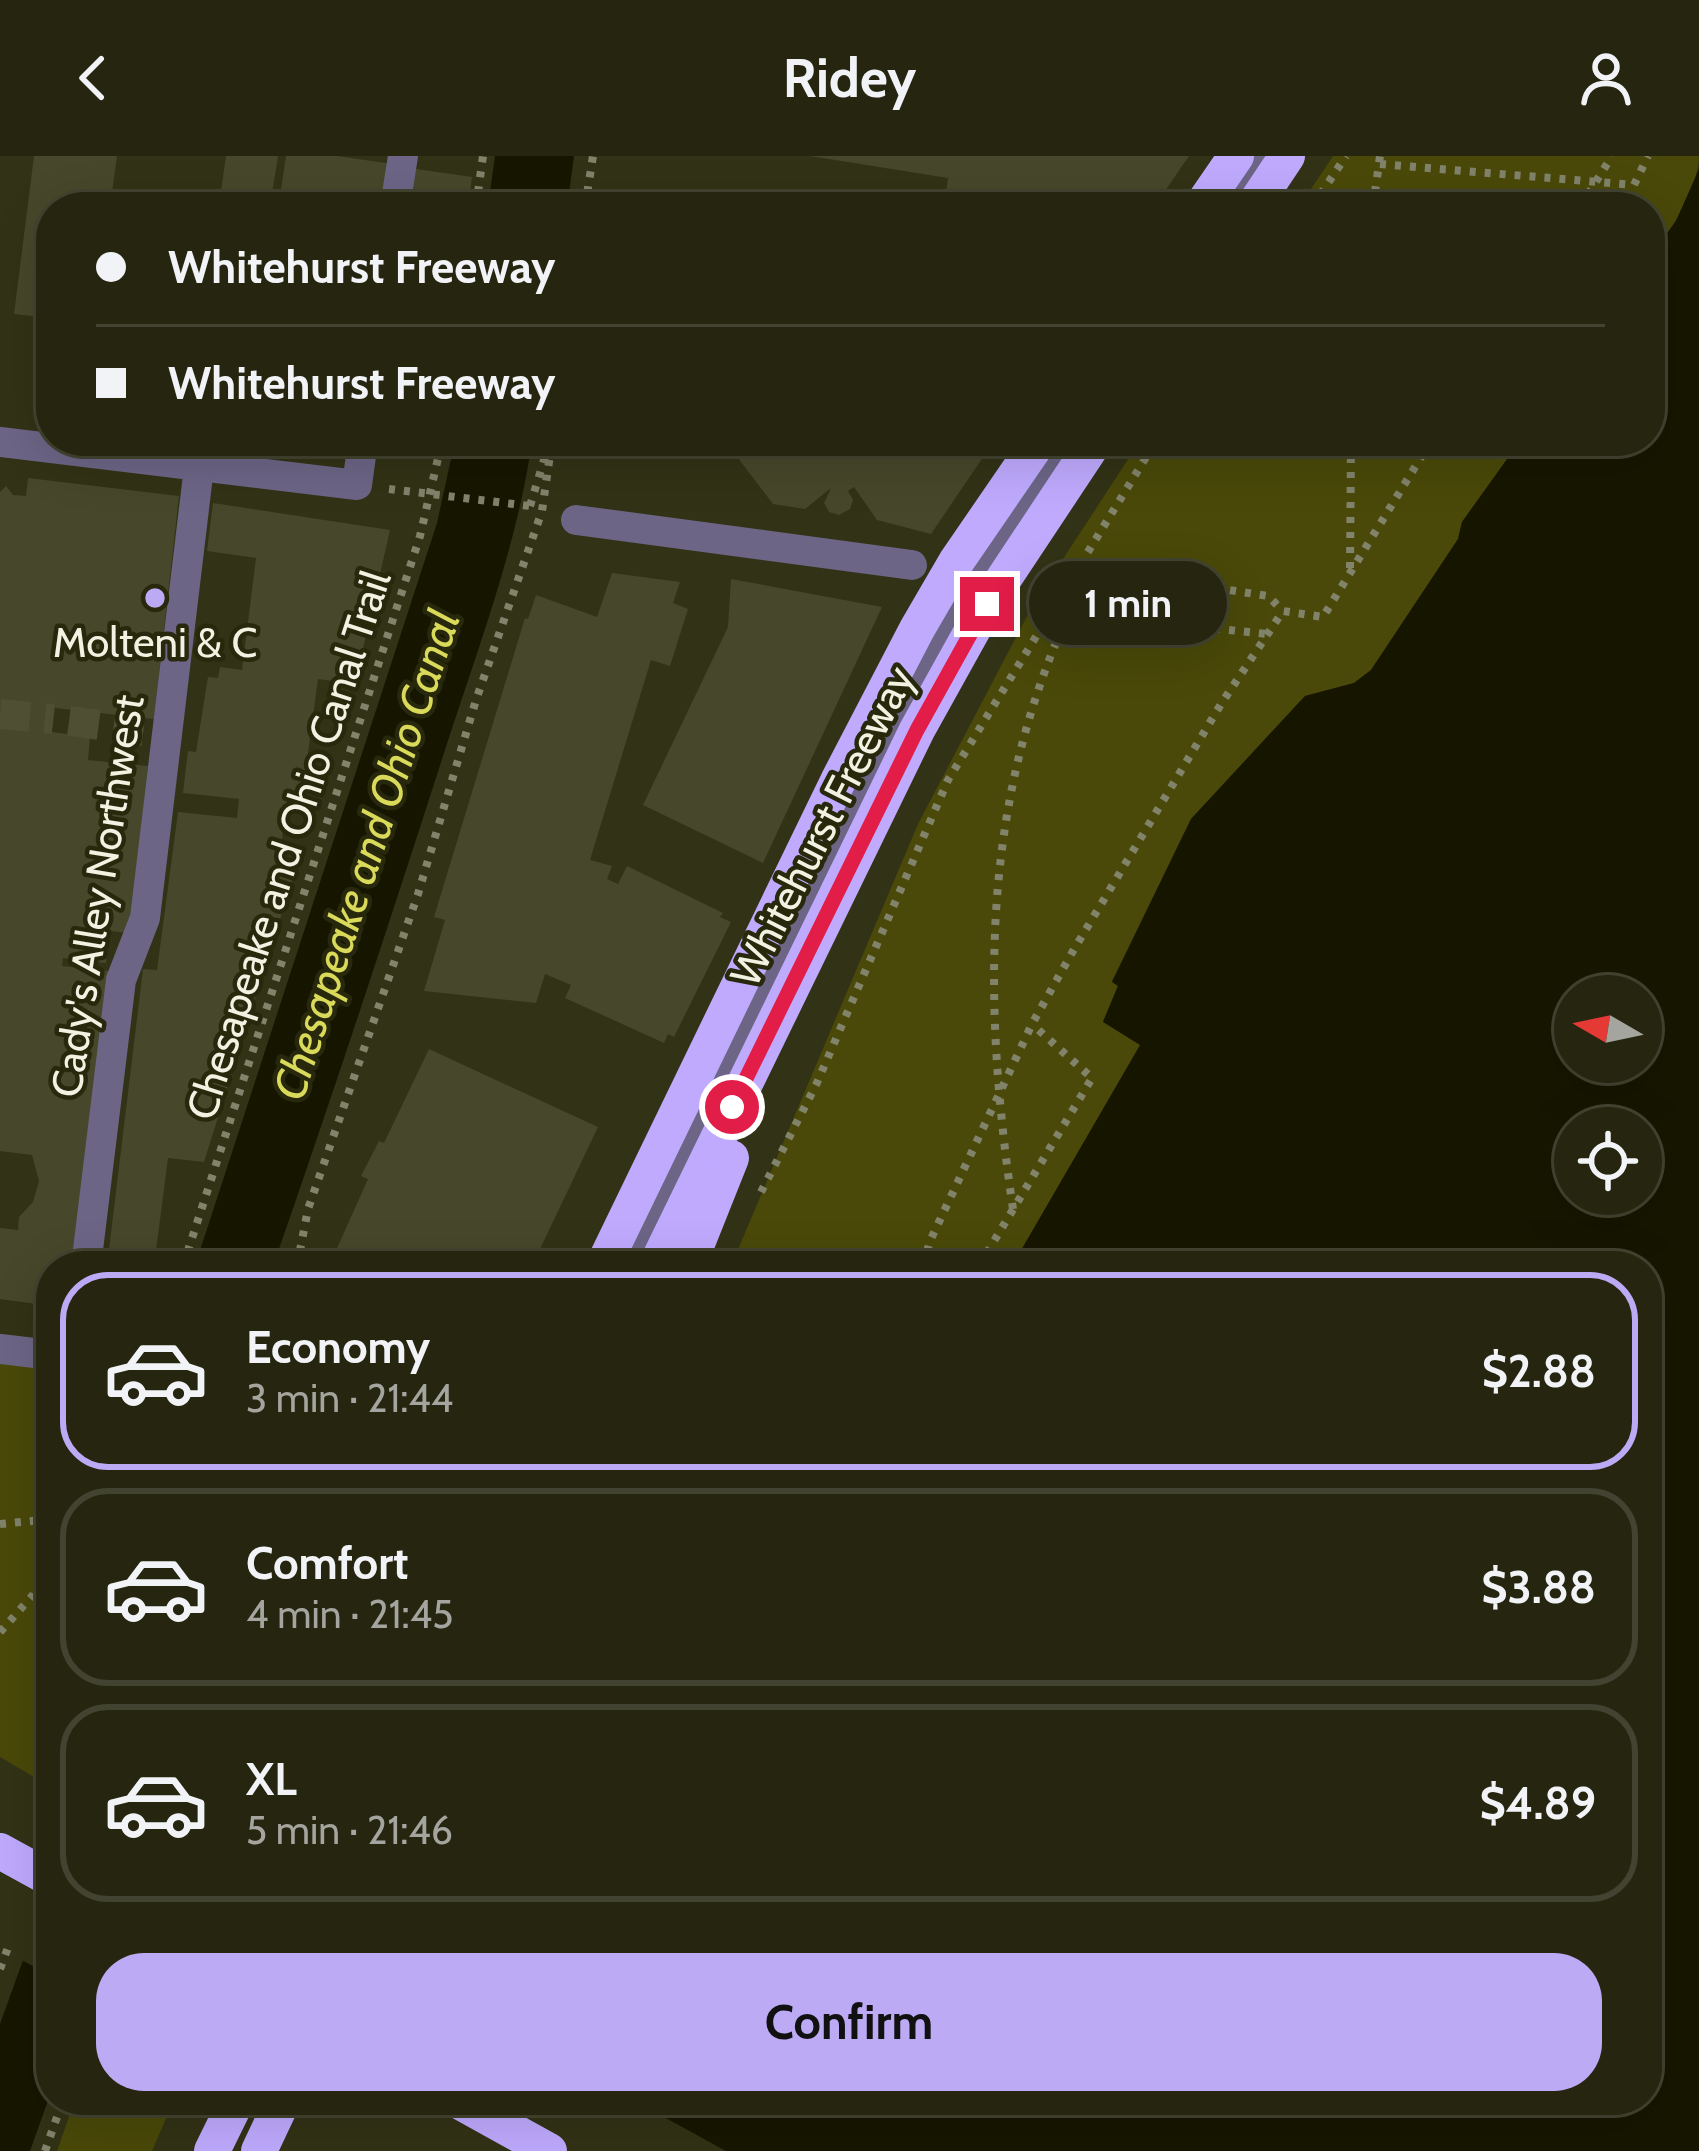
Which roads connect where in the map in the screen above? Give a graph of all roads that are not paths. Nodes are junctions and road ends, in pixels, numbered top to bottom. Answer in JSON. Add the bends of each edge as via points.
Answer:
{"nodes":[{"id":1,"x":403,"y":156,"type":"edge"},
{"id":2,"x":1235,"y":156,"type":"edge"},
{"id":3,"x":1262,"y":156,"type":"edge"},
{"id":4,"x":1287,"y":156,"type":"edge"},
{"id":5,"x":397,"y":192,"type":"edge"},
{"id":6,"x":1211,"y":192,"type":"edge"},
{"id":7,"x":1237,"y":192,"type":"edge"},
{"id":8,"x":1263,"y":192,"type":"edge"},
{"id":9,"x":0,"y":442,"type":"edge"},
{"id":10,"x":36,"y":447,"type":"edge"},
{"id":11,"x":111,"y":456,"type":"edge"},
{"id":12,"x":361,"y":456,"type":"edge"},
{"id":13,"x":1029,"y":456,"type":"edge"},
{"id":14,"x":1054,"y":456,"type":"edge"},
{"id":15,"x":1086,"y":456,"type":"edge"},
{"id":16,"x":199,"y":467,"type":"junction"},
{"id":17,"x":576,"y":520,"type":"dead end"},
{"id":18,"x":912,"y":565,"type":"dead end"},
{"id":19,"x":836,"y":900,"type":"junction"},
{"id":20,"x":88,"y":1251,"type":"edge"},
{"id":21,"x":610,"y":1251,"type":"edge"},
{"id":22,"x":642,"y":1251,"type":"edge"},
{"id":23,"x":663,"y":1251,"type":"edge"},
{"id":24,"x":694,"y":1251,"type":"edge"},
{"id":25,"x":0,"y":1349,"type":"edge"},
{"id":26,"x":36,"y":1353,"type":"edge"},
{"id":27,"x":0,"y":1851,"type":"edge"},
{"id":28,"x":36,"y":1871,"type":"edge"},
{"id":29,"x":230,"y":2115,"type":"edge"},
{"id":30,"x":248,"y":2115,"type":"edge"},
{"id":31,"x":276,"y":2115,"type":"edge"},
{"id":32,"x":484,"y":2115,"type":"edge"},
{"id":33,"x":212,"y":2151,"type":"edge"},
{"id":34,"x":231,"y":2151,"type":"edge"},
{"id":35,"x":259,"y":2151,"type":"edge"},
{"id":36,"x":549,"y":2151,"type":"edge"}],
"edges":[{"from":1,"to":5,"type":"street"},
{"from":2,"to":6,"type":"highway"},
{"from":3,"to":7,"type":"street"},
{"from":4,"to":8,"type":"highway"},
{"from":9,"to":10,"type":"street"},
{"from":11,"to":16,"type":"street"},
{"from":12,"to":16,"type":"street","via":[[357,485]]},
{"from":13,"to":21,"type":"highway","name":"Whitehurst Freeway","bridge":true,"via":[[898,664]]},
{"from":14,"to":22,"type":"street","via":[[973,574],[896,715]]},
{"from":15,"to":19,"type":"highway","name":"Whitehurst Freeway","via":[[987,604]]},
{"from":16,"to":20,"type":"street","name":"Cady's Alley Northwest","via":[[145,918],[122,980]]},
{"from":17,"to":18,"type":"street"},
{"from":19,"to":23,"type":"highway","name":"Whitehurst Freeway"},
{"from":19,"to":24,"type":"highway"},
{"from":25,"to":26,"type":"street"},
{"from":27,"to":28,"type":"highway","bridge":true},
{"from":29,"to":33,"type":"highway"},
{"from":30,"to":34,"type":"street"},
{"from":31,"to":35,"type":"highway"},
{"from":32,"to":36,"type":"highway"}]}
